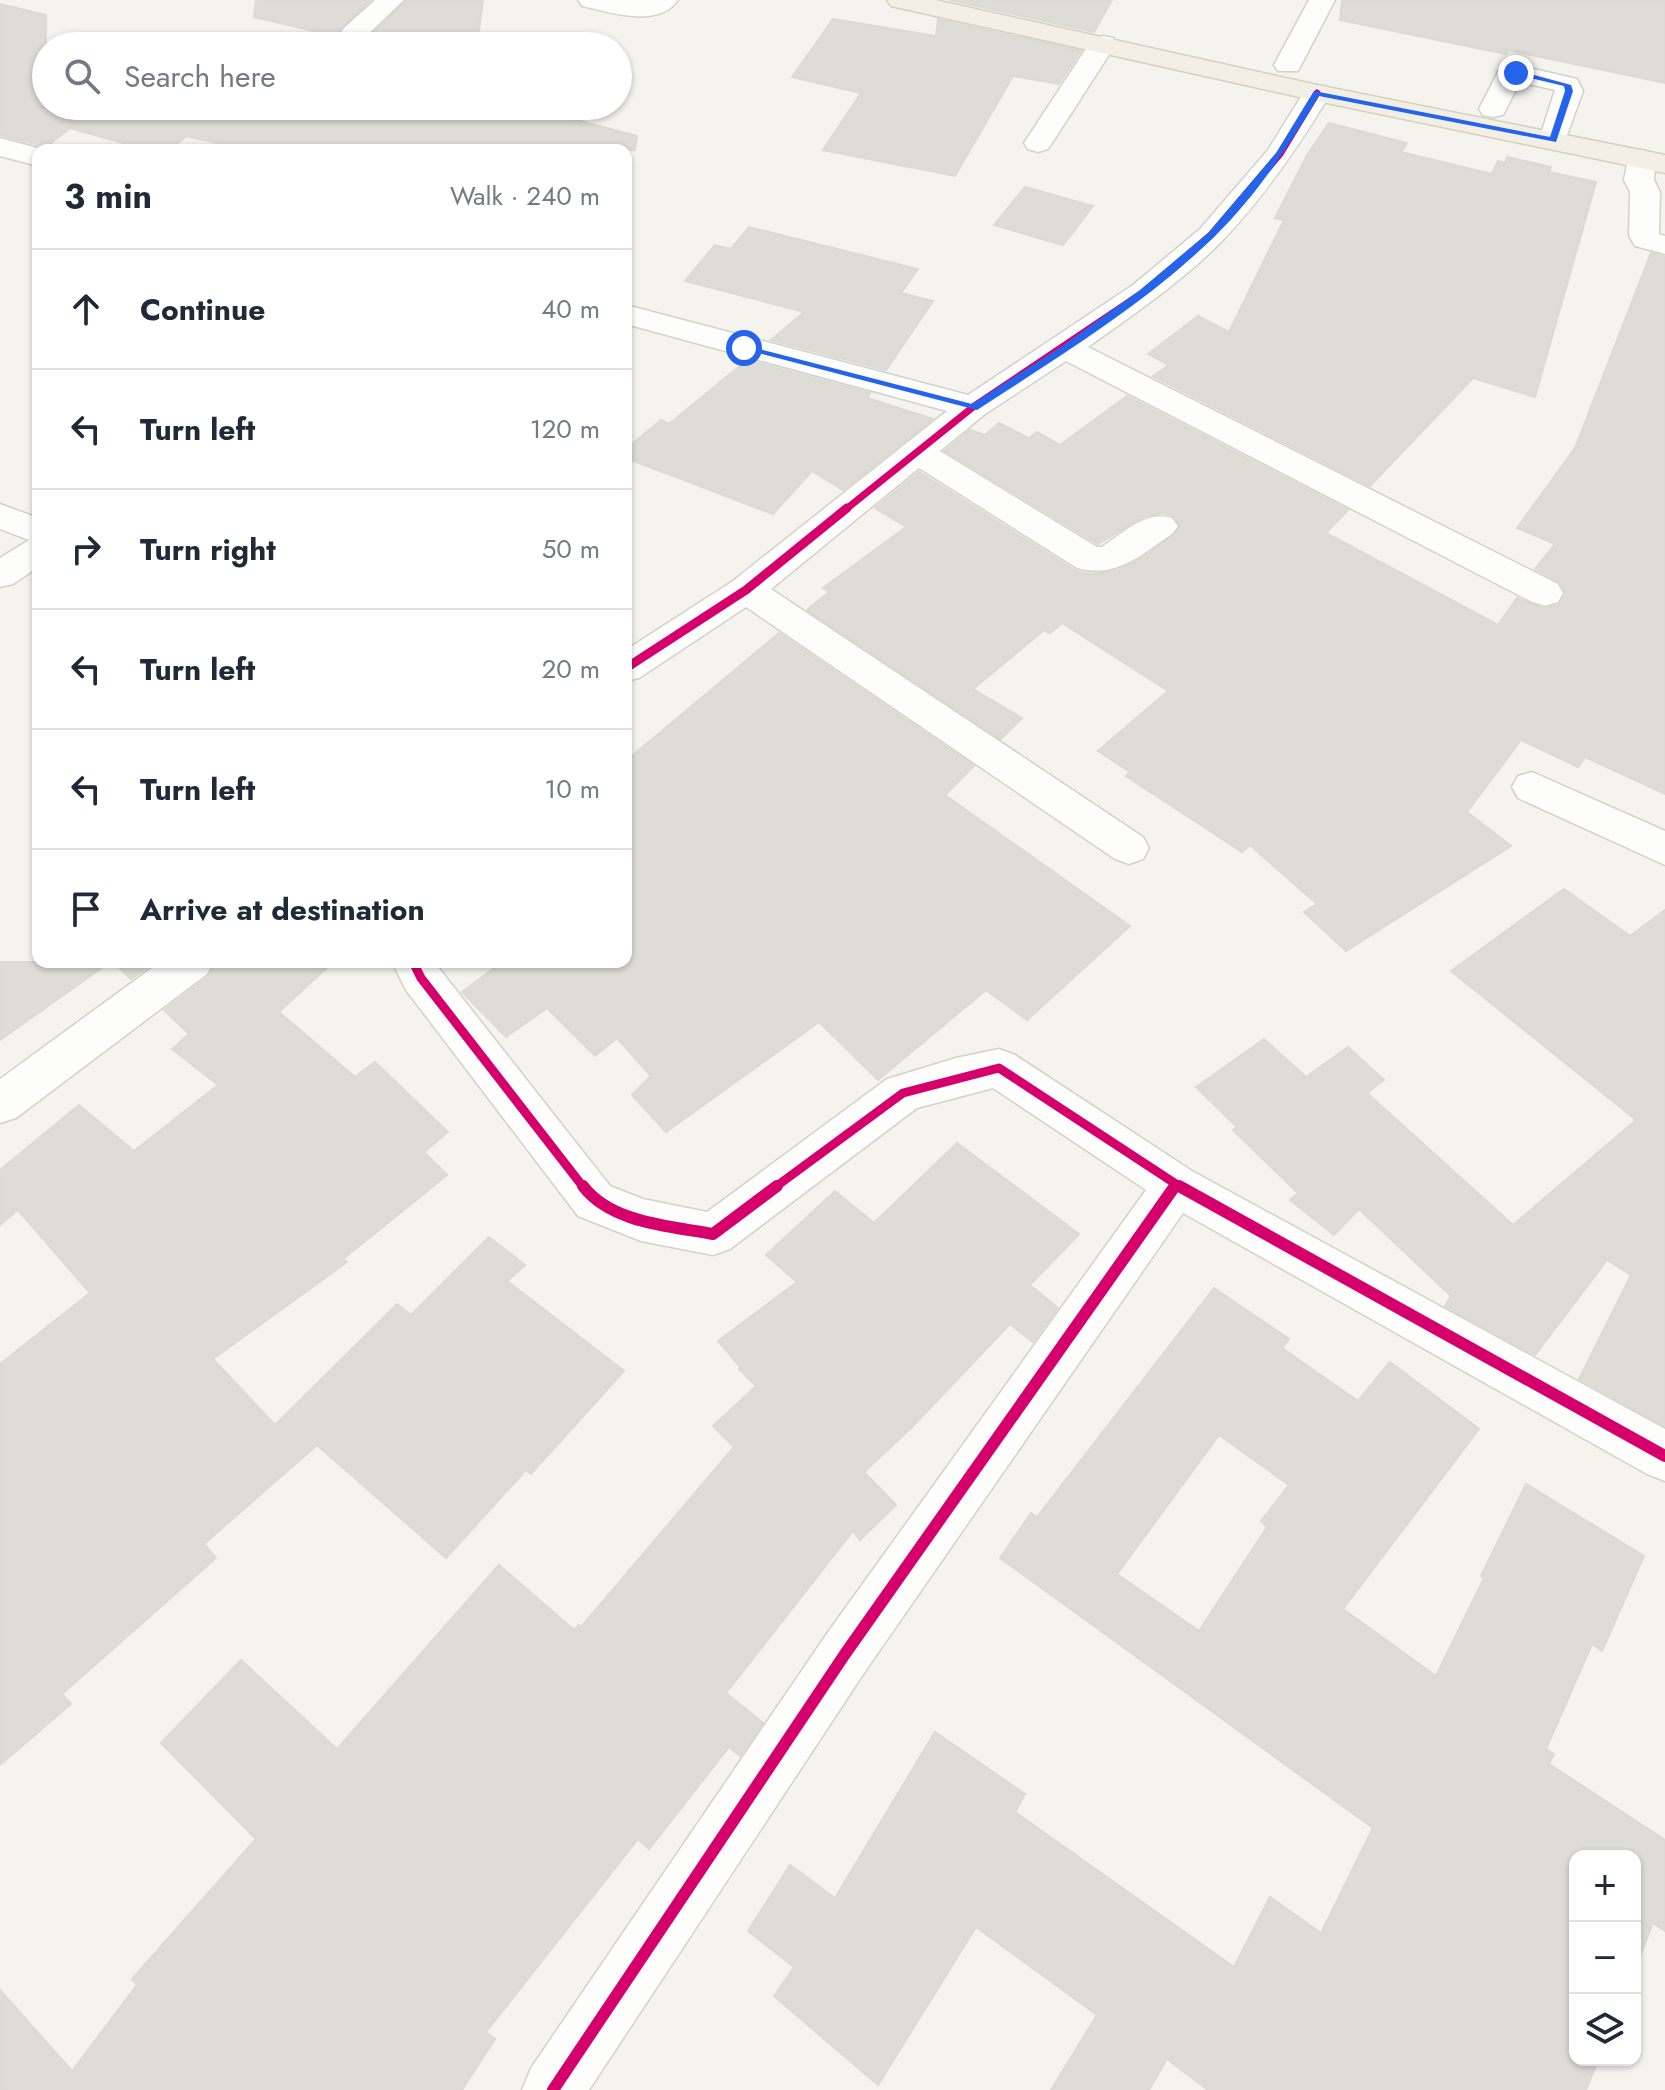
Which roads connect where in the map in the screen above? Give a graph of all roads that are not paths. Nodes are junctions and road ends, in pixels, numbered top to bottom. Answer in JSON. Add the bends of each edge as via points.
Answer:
{"nodes":[{"id":1,"x":391,"y":0,"type":"edge"},
{"id":2,"x":591,"y":0,"type":"edge"},
{"id":3,"x":665,"y":0,"type":"edge"},
{"id":4,"x":900,"y":0,"type":"edge"},
{"id":5,"x":984,"y":0,"type":"edge"},
{"id":6,"x":1322,"y":0,"type":"edge"},
{"id":7,"x":355,"y":32,"type":"edge"},
{"id":8,"x":1103,"y":44,"type":"junction"},
{"id":9,"x":1288,"y":65,"type":"junction"},
{"id":10,"x":1317,"y":93,"type":"junction"},
{"id":11,"x":1493,"y":109,"type":"junction"},
{"id":12,"x":1556,"y":132,"type":"junction"},
{"id":13,"x":1038,"y":143,"type":"dead end"},
{"id":14,"x":0,"y":147,"type":"edge"},
{"id":15,"x":32,"y":155,"type":"edge"},
{"id":16,"x":1657,"y":157,"type":"edge"},
{"id":17,"x":1655,"y":194,"type":"edge"},
{"id":18,"x":1665,"y":245,"type":"edge"},
{"id":19,"x":632,"y":316,"type":"edge"},
{"id":20,"x":1065,"y":348,"type":"junction"},
{"id":21,"x":973,"y":407,"type":"junction"},
{"id":22,"x":917,"y":452,"type":"junction"},
{"id":23,"x":0,"y":516,"type":"edge"},
{"id":24,"x":1160,"y":526,"type":"dead end"},
{"id":25,"x":32,"y":529,"type":"edge"},
{"id":26,"x":32,"y":554,"type":"edge"},
{"id":27,"x":0,"y":575,"type":"edge"},
{"id":28,"x":746,"y":590,"type":"junction"},
{"id":29,"x":1545,"y":593,"type":"dead end"},
{"id":30,"x":632,"y":664,"type":"edge"},
{"id":31,"x":1532,"y":787,"type":"dead end"},
{"id":32,"x":1129,"y":848,"type":"dead end"},
{"id":33,"x":1665,"y":849,"type":"edge"},
{"id":34,"x":184,"y":968,"type":"edge"},
{"id":35,"x":416,"y":968,"type":"edge"},
{"id":36,"x":0,"y":1104,"type":"edge"},
{"id":37,"x":1176,"y":1185,"type":"junction"},
{"id":38,"x":1665,"y":1456,"type":"edge"},
{"id":39,"x":553,"y":2090,"type":"edge"}],
"edges":[{"from":1,"to":7,"type":"street"},
{"from":2,"to":3,"type":"street","via":[[654,8]]},
{"from":4,"to":8,"type":"main road"},
{"from":5,"to":9,"type":"main road"},
{"from":6,"to":9,"type":"street"},
{"from":8,"to":10,"type":"main road"},
{"from":8,"to":13,"type":"street"},
{"from":9,"to":11,"type":"main road"},
{"from":10,"to":12,"type":"main road"},
{"from":10,"to":20,"type":"street","via":[[1280,154],[1211,235],[1144,292]]},
{"from":11,"to":12,"type":"main road"},
{"from":11,"to":12,"type":"street","via":[[1509,76],[1526,73],[1567,85]]},
{"from":12,"to":16,"type":"main road"},
{"from":14,"to":15,"type":"street"},
{"from":16,"to":17,"type":"street","via":[[1639,180]]},
{"from":17,"to":18,"type":"street","via":[[1643,230],[1646,240]]},
{"from":19,"to":21,"type":"street"},
{"from":20,"to":21,"type":"street"},
{"from":20,"to":29,"type":"street"},
{"from":21,"to":22,"type":"street"},
{"from":22,"to":24,"type":"street","via":[[1090,559],[1109,559]]},
{"from":22,"to":28,"type":"street"},
{"from":23,"to":25,"type":"street"},
{"from":26,"to":27,"type":"street"},
{"from":28,"to":30,"type":"street"},
{"from":28,"to":32,"type":"street"},
{"from":31,"to":33,"type":"street"},
{"from":34,"to":36,"type":"street"},
{"from":35,"to":37,"type":"street","via":[[594,1201],[641,1220],[713,1234],[903,1093],[999,1068]]},
{"from":37,"to":38,"type":"street"},
{"from":37,"to":39,"type":"street","via":[[845,1654]]}]}
